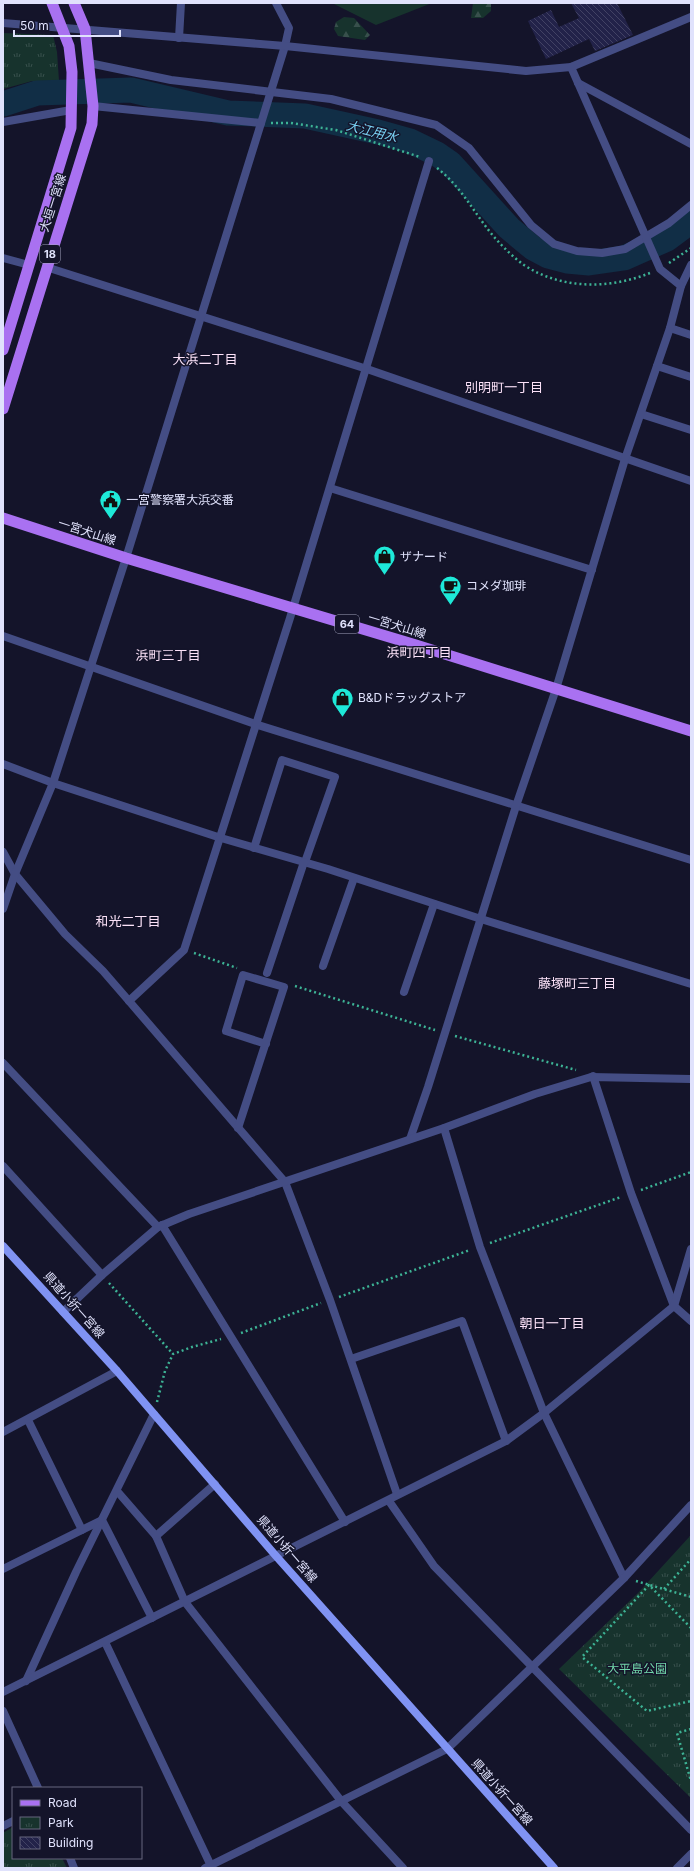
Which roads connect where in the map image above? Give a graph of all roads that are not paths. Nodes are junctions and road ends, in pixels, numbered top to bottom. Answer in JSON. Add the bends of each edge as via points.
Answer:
{"nodes":[{"id":1,"x":52,"y":3,"type":"edge"},
{"id":2,"x":74,"y":3,"type":"edge"},
{"id":3,"x":181,"y":3,"type":"edge"},
{"id":4,"x":276,"y":3,"type":"edge"},
{"id":5,"x":691,"y":17,"type":"edge"},
{"id":6,"x":3,"y":23,"type":"edge"},
{"id":7,"x":63,"y":27,"type":"junction"},
{"id":8,"x":85,"y":29,"type":"junction"},
{"id":9,"x":179,"y":38,"type":"junction"},
{"id":10,"x":285,"y":46,"type":"junction"},
{"id":11,"x":89,"y":65,"type":"junction"},
{"id":12,"x":571,"y":67,"type":"junction"},
{"id":13,"x":578,"y":83,"type":"junction"},
{"id":14,"x":270,"y":94,"type":"junction"},
{"id":15,"x":93,"y":102,"type":"junction"},
{"id":16,"x":71,"y":106,"type":"junction"},
{"id":17,"x":262,"y":121,"type":"junction"},
{"id":18,"x":3,"y":122,"type":"edge"},
{"id":19,"x":691,"y":144,"type":"edge"},
{"id":20,"x":429,"y":161,"type":"road end"},
{"id":21,"x":691,"y":205,"type":"edge"},
{"id":22,"x":647,"y":239,"type":"junction"},
{"id":23,"x":3,"y":258,"type":"edge"},
{"id":24,"x":29,"y":265,"type":"junction"},
{"id":25,"x":691,"y":265,"type":"edge"},
{"id":26,"x":46,"y":267,"type":"junction"},
{"id":27,"x":681,"y":286,"type":"junction"},
{"id":28,"x":200,"y":315,"type":"junction"},
{"id":29,"x":670,"y":328,"type":"junction"},
{"id":30,"x":691,"y":335,"type":"edge"},
{"id":31,"x":3,"y":350,"type":"edge"},
{"id":32,"x":657,"y":366,"type":"junction"},
{"id":33,"x":366,"y":369,"type":"junction"},
{"id":34,"x":691,"y":377,"type":"edge"},
{"id":35,"x":3,"y":409,"type":"edge"},
{"id":36,"x":642,"y":414,"type":"junction"},
{"id":37,"x":691,"y":430,"type":"edge"},
{"id":38,"x":625,"y":459,"type":"junction"},
{"id":39,"x":691,"y":481,"type":"edge"},
{"id":40,"x":330,"y":488,"type":"junction"},
{"id":41,"x":3,"y":518,"type":"edge"},
{"id":42,"x":126,"y":558,"type":"junction"},
{"id":43,"x":592,"y":570,"type":"junction"},
{"id":44,"x":293,"y":607,"type":"junction"},
{"id":45,"x":3,"y":636,"type":"edge"},
{"id":46,"x":90,"y":666,"type":"junction"},
{"id":47,"x":556,"y":689,"type":"junction"},
{"id":48,"x":255,"y":724,"type":"junction"},
{"id":49,"x":691,"y":731,"type":"edge"},
{"id":50,"x":3,"y":764,"type":"edge"},
{"id":51,"x":53,"y":783,"type":"junction"},
{"id":52,"x":516,"y":806,"type":"junction"},
{"id":53,"x":221,"y":838,"type":"junction"},
{"id":54,"x":254,"y":848,"type":"junction"},
{"id":55,"x":3,"y":852,"type":"edge"},
{"id":56,"x":691,"y":860,"type":"edge"},
{"id":57,"x":305,"y":862,"type":"junction"},
{"id":58,"x":15,"y":874,"type":"junction"},
{"id":59,"x":354,"y":878,"type":"junction"},
{"id":60,"x":434,"y":904,"type":"junction"},
{"id":61,"x":3,"y":909,"type":"edge"},
{"id":62,"x":480,"y":919,"type":"junction"},
{"id":63,"x":323,"y":966,"type":"dead end"},
{"id":64,"x":267,"y":973,"type":"dead end"},
{"id":65,"x":691,"y":984,"type":"edge"},
{"id":66,"x":404,"y":992,"type":"dead end"},
{"id":67,"x":129,"y":1001,"type":"junction"},
{"id":68,"x":266,"y":1044,"type":"junction"},
{"id":69,"x":3,"y":1063,"type":"edge"},
{"id":70,"x":592,"y":1077,"type":"junction"},
{"id":71,"x":691,"y":1079,"type":"edge"},
{"id":72,"x":238,"y":1128,"type":"junction"},
{"id":73,"x":444,"y":1128,"type":"junction"},
{"id":74,"x":410,"y":1139,"type":"junction"},
{"id":75,"x":3,"y":1166,"type":"edge"},
{"id":76,"x":285,"y":1182,"type":"junction"},
{"id":77,"x":160,"y":1226,"type":"junction"},
{"id":78,"x":3,"y":1246,"type":"edge"},
{"id":79,"x":691,"y":1249,"type":"edge"},
{"id":80,"x":102,"y":1275,"type":"junction"},
{"id":81,"x":674,"y":1306,"type":"junction"},
{"id":82,"x":63,"y":1312,"type":"junction"},
{"id":83,"x":691,"y":1321,"type":"edge"},
{"id":84,"x":351,"y":1359,"type":"junction"},
{"id":85,"x":117,"y":1370,"type":"junction"},
{"id":86,"x":154,"y":1414,"type":"junction"},
{"id":87,"x":544,"y":1414,"type":"junction"},
{"id":88,"x":28,"y":1420,"type":"junction"},
{"id":89,"x":3,"y":1432,"type":"edge"},
{"id":90,"x":506,"y":1442,"type":"junction"},
{"id":91,"x":214,"y":1484,"type":"junction"},
{"id":92,"x":117,"y":1491,"type":"junction"},
{"id":93,"x":398,"y":1494,"type":"junction"},
{"id":94,"x":389,"y":1501,"type":"junction"},
{"id":95,"x":691,"y":1505,"type":"edge"},
{"id":96,"x":102,"y":1520,"type":"junction"},
{"id":97,"x":345,"y":1522,"type":"junction"},
{"id":98,"x":82,"y":1530,"type":"junction"},
{"id":99,"x":156,"y":1536,"type":"junction"},
{"id":100,"x":276,"y":1556,"type":"junction"},
{"id":101,"x":3,"y":1569,"type":"edge"},
{"id":102,"x":624,"y":1578,"type":"junction"},
{"id":103,"x":185,"y":1602,"type":"junction"},
{"id":104,"x":152,"y":1618,"type":"junction"},
{"id":105,"x":105,"y":1642,"type":"junction"},
{"id":106,"x":533,"y":1667,"type":"junction"},
{"id":107,"x":26,"y":1681,"type":"junction"},
{"id":108,"x":3,"y":1692,"type":"edge"},
{"id":109,"x":3,"y":1712,"type":"edge"},
{"id":110,"x":447,"y":1749,"type":"junction"},
{"id":111,"x":38,"y":1787,"type":"edge"},
{"id":112,"x":342,"y":1802,"type":"junction"},
{"id":113,"x":12,"y":1822,"type":"edge"},
{"id":114,"x":3,"y":1826,"type":"edge"},
{"id":115,"x":691,"y":1830,"type":"edge"},
{"id":116,"x":691,"y":1854,"type":"edge"},
{"id":117,"x":210,"y":1867,"type":"edge"},
{"id":118,"x":403,"y":1868,"type":"edge"},
{"id":119,"x":554,"y":1868,"type":"edge"},
{"id":120,"x":677,"y":1868,"type":"edge"}],
"edges":[{"from":1,"to":7,"type":"main road","name":"大垣一宮線","number":"18"},
{"from":2,"to":8,"type":"main road","name":"大垣一宮線","number":"18"},
{"from":3,"to":9,"type":"street"},
{"from":4,"to":10,"type":"street","via":[[289,28]]},
{"from":5,"to":12,"type":"street"},
{"from":6,"to":7,"type":"street"},
{"from":7,"to":8,"type":"street"},
{"from":7,"to":16,"type":"main road","name":"大垣一宮線","number":"18","via":[[69,46],[72,72]]},
{"from":8,"to":9,"type":"street"},
{"from":8,"to":11,"type":"main road","name":"大垣一宮線","number":"18"},
{"from":9,"to":10,"type":"street"},
{"from":10,"to":12,"type":"street","via":[[526,71]]},
{"from":10,"to":14,"type":"street"},
{"from":11,"to":14,"type":"street"},
{"from":11,"to":15,"type":"main road","name":"大垣一宮線","number":"18"},
{"from":12,"to":13,"type":"street"},
{"from":13,"to":19,"type":"street"},
{"from":13,"to":22,"type":"street"},
{"from":14,"to":17,"type":"street"},
{"from":14,"to":22,"type":"street","via":[[331,99],[436,124],[469,148],[531,225],[554,244],[577,251],[602,253],[625,249]]},
{"from":15,"to":17,"type":"street"},
{"from":15,"to":26,"type":"main road","name":"大垣一宮線","number":"18","via":[[92,124]]},
{"from":16,"to":18,"type":"street"},
{"from":16,"to":24,"type":"main road","name":"大垣一宮線","number":"18","via":[[71,128]]},
{"from":17,"to":28,"type":"street"},
{"from":20,"to":33,"type":"street"},
{"from":21,"to":22,"type":"street"},
{"from":22,"to":27,"type":"street","via":[[659,266]]},
{"from":23,"to":24,"type":"street"},
{"from":24,"to":31,"type":"main road","name":"大垣一宮線","number":"18"},
{"from":25,"to":27,"type":"street"},
{"from":26,"to":28,"type":"street"},
{"from":26,"to":35,"type":"main road","name":"大垣一宮線","number":"18"},
{"from":27,"to":29,"type":"street"},
{"from":28,"to":33,"type":"street"},
{"from":28,"to":42,"type":"street"},
{"from":29,"to":30,"type":"street"},
{"from":29,"to":32,"type":"street"},
{"from":32,"to":34,"type":"street"},
{"from":32,"to":36,"type":"street"},
{"from":33,"to":38,"type":"street"},
{"from":33,"to":40,"type":"street"},
{"from":36,"to":37,"type":"street"},
{"from":36,"to":38,"type":"street"},
{"from":38,"to":39,"type":"street"},
{"from":38,"to":43,"type":"street"},
{"from":40,"to":43,"type":"street"},
{"from":40,"to":44,"type":"street"},
{"from":41,"to":42,"type":"main road","name":"一宮犬山線","number":"64"},
{"from":42,"to":44,"type":"main road","name":"一宮犬山線","number":"64"},
{"from":42,"to":46,"type":"street"},
{"from":43,"to":47,"type":"street"},
{"from":44,"to":47,"type":"main road","name":"一宮犬山線","number":"64"},
{"from":44,"to":48,"type":"street"},
{"from":45,"to":46,"type":"street"},
{"from":46,"to":48,"type":"street"},
{"from":46,"to":51,"type":"street"},
{"from":47,"to":49,"type":"main road","name":"一宮犬山線","number":"64"},
{"from":47,"to":52,"type":"street"},
{"from":48,"to":52,"type":"street"},
{"from":48,"to":53,"type":"street"},
{"from":50,"to":51,"type":"street"},
{"from":51,"to":53,"type":"street"},
{"from":51,"to":58,"type":"street"},
{"from":52,"to":56,"type":"street"},
{"from":52,"to":62,"type":"street"},
{"from":53,"to":54,"type":"street"},
{"from":53,"to":67,"type":"street","via":[[184,950]]},
{"from":54,"to":57,"type":"street"},
{"from":54,"to":57,"type":"street","via":[[282,760],[335,778]]},
{"from":55,"to":58,"type":"street"},
{"from":57,"to":59,"type":"street"},
{"from":57,"to":64,"type":"street"},
{"from":58,"to":61,"type":"street"},
{"from":58,"to":67,"type":"street","via":[[65,934]]},
{"from":59,"to":60,"type":"street"},
{"from":59,"to":63,"type":"street"},
{"from":60,"to":62,"type":"street"},
{"from":60,"to":66,"type":"street"},
{"from":62,"to":65,"type":"street"},
{"from":62,"to":74,"type":"street"},
{"from":67,"to":72,"type":"street"},
{"from":68,"to":68,"type":"street","via":[[284,988],[243,975],[226,1031]]},
{"from":68,"to":72,"type":"street"},
{"from":69,"to":77,"type":"street"},
{"from":70,"to":71,"type":"street"},
{"from":70,"to":73,"type":"street","via":[[535,1094]]},
{"from":70,"to":81,"type":"street","via":[[631,1193]]},
{"from":72,"to":76,"type":"street"},
{"from":73,"to":74,"type":"street"},
{"from":73,"to":87,"type":"street","via":[[480,1247]]},
{"from":74,"to":76,"type":"street"},
{"from":75,"to":80,"type":"street"},
{"from":76,"to":77,"type":"street"},
{"from":76,"to":84,"type":"street"},
{"from":77,"to":80,"type":"street"},
{"from":77,"to":97,"type":"street","via":[[232,1337]]},
{"from":78,"to":82,"type":"main road","name":"県道小折一宮線"},
{"from":79,"to":81,"type":"street"},
{"from":80,"to":82,"type":"street"},
{"from":81,"to":83,"type":"street"},
{"from":81,"to":87,"type":"street"},
{"from":82,"to":85,"type":"main road","name":"県道小折一宮線"},
{"from":84,"to":90,"type":"street","via":[[462,1321]]},
{"from":84,"to":93,"type":"street"},
{"from":85,"to":86,"type":"main road","name":"県道小折一宮線"},
{"from":85,"to":88,"type":"street"},
{"from":86,"to":91,"type":"main road","name":"県道小折一宮線"},
{"from":86,"to":92,"type":"street"},
{"from":87,"to":90,"type":"street"},
{"from":87,"to":102,"type":"street"},
{"from":88,"to":89,"type":"street"},
{"from":88,"to":98,"type":"street"},
{"from":90,"to":93,"type":"street"},
{"from":91,"to":99,"type":"street"},
{"from":91,"to":100,"type":"main road","name":"県道小折一宮線"},
{"from":92,"to":96,"type":"street"},
{"from":92,"to":99,"type":"street"},
{"from":93,"to":94,"type":"street"},
{"from":94,"to":97,"type":"street"},
{"from":94,"to":106,"type":"street","via":[[434,1566]]},
{"from":95,"to":102,"type":"street"},
{"from":96,"to":98,"type":"street"},
{"from":96,"to":104,"type":"street"},
{"from":96,"to":107,"type":"street"},
{"from":97,"to":100,"type":"street"},
{"from":98,"to":101,"type":"street"},
{"from":99,"to":103,"type":"street"},
{"from":100,"to":103,"type":"street"},
{"from":100,"to":110,"type":"main road","name":"県道小折一宮線"},
{"from":102,"to":106,"type":"street"},
{"from":103,"to":104,"type":"street"},
{"from":103,"to":112,"type":"street"},
{"from":104,"to":105,"type":"street"},
{"from":105,"to":107,"type":"street"},
{"from":105,"to":117,"type":"street"},
{"from":106,"to":110,"type":"street"},
{"from":106,"to":115,"type":"street"},
{"from":107,"to":108,"type":"street"},
{"from":109,"to":111,"type":"street"},
{"from":110,"to":112,"type":"street"},
{"from":110,"to":119,"type":"main road","name":"県道小折一宮線"},
{"from":112,"to":117,"type":"street"},
{"from":112,"to":118,"type":"street"},
{"from":113,"to":114,"type":"street"},
{"from":116,"to":120,"type":"street"}]}
